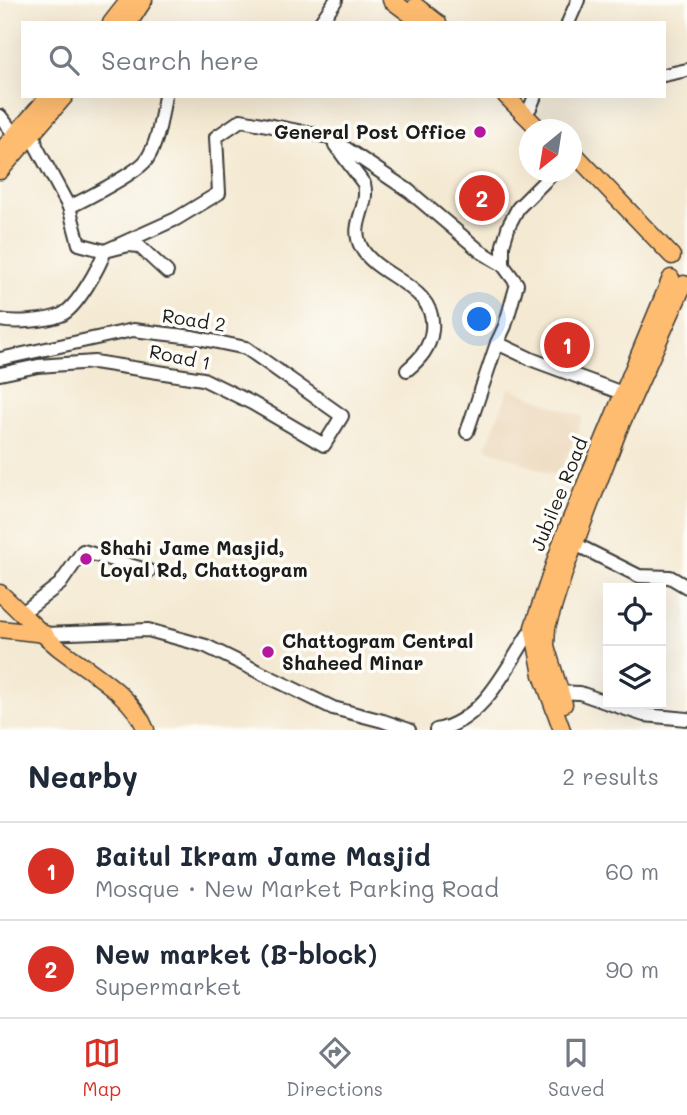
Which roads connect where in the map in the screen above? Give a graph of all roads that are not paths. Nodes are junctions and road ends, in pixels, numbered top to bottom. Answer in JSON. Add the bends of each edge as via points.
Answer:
{"nodes":[{"id":1,"x":129,"y":0,"type":"edge"},
{"id":2,"x":145,"y":0,"type":"edge"},
{"id":3,"x":336,"y":0,"type":"edge"},
{"id":4,"x":391,"y":0,"type":"edge"},
{"id":5,"x":408,"y":0,"type":"edge"},
{"id":6,"x":578,"y":0,"type":"edge"},
{"id":7,"x":113,"y":21,"type":"edge"},
{"id":8,"x":130,"y":21,"type":"edge"},
{"id":9,"x":321,"y":21,"type":"edge"},
{"id":10,"x":432,"y":21,"type":"edge"},
{"id":11,"x":433,"y":21,"type":"edge"},
{"id":12,"x":569,"y":21,"type":"edge"},
{"id":13,"x":687,"y":70,"type":"edge"},
{"id":14,"x":666,"y":75,"type":"edge"},
{"id":15,"x":47,"y":98,"type":"edge"},
{"id":16,"x":63,"y":98,"type":"edge"},
{"id":17,"x":165,"y":98,"type":"edge"},
{"id":18,"x":508,"y":98,"type":"edge"},
{"id":19,"x":528,"y":100,"type":"edge"},
{"id":20,"x":0,"y":116,"type":"edge"},
{"id":21,"x":529,"y":119,"type":"edge"},
{"id":22,"x":543,"y":119,"type":"edge"},
{"id":23,"x":34,"y":133,"type":"junction"},
{"id":24,"x":15,"y":135,"type":"junction"},
{"id":25,"x":329,"y":136,"type":"junction"},
{"id":26,"x":0,"y":152,"type":"edge"},
{"id":27,"x":582,"y":161,"type":"edge"},
{"id":28,"x":582,"y":170,"type":"edge"},
{"id":29,"x":0,"y":171,"type":"edge"},
{"id":30,"x":544,"y":182,"type":"edge"},
{"id":31,"x":69,"y":206,"type":"junction"},
{"id":32,"x":105,"y":251,"type":"junction"},
{"id":33,"x":676,"y":256,"type":"edge"},
{"id":34,"x":503,"y":265,"type":"junction"},
{"id":35,"x":167,"y":272,"type":"dead end"},
{"id":36,"x":681,"y":282,"type":"edge"},
{"id":37,"x":0,"y":320,"type":"edge"},
{"id":38,"x":497,"y":343,"type":"junction"},
{"id":39,"x":0,"y":359,"type":"edge"},
{"id":40,"x":407,"y":370,"type":"dead end"},
{"id":41,"x":0,"y":374,"type":"edge"},
{"id":42,"x":622,"y":393,"type":"junction"},
{"id":43,"x":467,"y":432,"type":"dead end"},
{"id":44,"x":331,"y":434,"type":"joint"},
{"id":45,"x":569,"y":541,"type":"junction"},
{"id":46,"x":149,"y":571,"type":"dead end"},
{"id":47,"x":685,"y":582,"type":"edge"},
{"id":48,"x":0,"y":593,"type":"edge"},
{"id":49,"x":22,"y":613,"type":"junction"},
{"id":50,"x":533,"y":626,"type":"junction"},
{"id":51,"x":0,"y":629,"type":"edge"},
{"id":52,"x":45,"y":634,"type":"junction"},
{"id":53,"x":554,"y":692,"type":"junction"},
{"id":54,"x":603,"y":701,"type":"edge"},
{"id":55,"x":627,"y":709,"type":"edge"},
{"id":56,"x":687,"y":719,"type":"edge"},
{"id":57,"x":687,"y":725,"type":"edge"},
{"id":58,"x":146,"y":730,"type":"edge"},
{"id":59,"x":409,"y":730,"type":"edge"},
{"id":60,"x":436,"y":730,"type":"edge"},
{"id":61,"x":562,"y":730,"type":"edge"},
{"id":62,"x":572,"y":730,"type":"edge"},
{"id":63,"x":683,"y":730,"type":"edge"}],
"edges":[{"from":1,"to":7,"type":"main road"},
{"from":2,"to":8,"type":"main road"},
{"from":3,"to":9,"type":"street"},
{"from":4,"to":10,"type":"main road"},
{"from":5,"to":11,"type":"main road"},
{"from":6,"to":12,"type":"street"},
{"from":13,"to":14,"type":"street"},
{"from":15,"to":24,"type":"main road"},
{"from":16,"to":23,"type":"main road"},
{"from":17,"to":31,"type":"street","via":[[157,138],[146,162]]},
{"from":18,"to":21,"type":"main road"},
{"from":19,"to":22,"type":"main road"},
{"from":20,"to":24,"type":"street"},
{"from":23,"to":29,"type":"main road"},
{"from":23,"to":31,"type":"street","via":[[36,146]]},
{"from":24,"to":26,"type":"main road"},
{"from":25,"to":32,"type":"street","via":[[241,120],[216,137],[219,193],[176,219]]},
{"from":25,"to":34,"type":"street"},
{"from":25,"to":40,"type":"street","via":[[364,184],[365,205],[356,228],[362,248],[420,295],[431,312],[430,344]]},
{"from":27,"to":33,"type":"main road"},
{"from":28,"to":33,"type":"main road"},
{"from":30,"to":34,"type":"street","via":[[518,208],[509,225]]},
{"from":31,"to":32,"type":"street","via":[[79,244]]},
{"from":32,"to":35,"type":"street","via":[[139,246]]},
{"from":32,"to":37,"type":"street","via":[[69,310],[16,322]]},
{"from":33,"to":36,"type":"main road","via":[[667,270]]},
{"from":34,"to":38,"type":"street","via":[[517,284]]},
{"from":36,"to":42,"type":"main road","name":"Jubilee Road"},
{"from":36,"to":45,"type":"main road"},
{"from":38,"to":42,"type":"street"},
{"from":38,"to":43,"type":"street"},
{"from":39,"to":44,"type":"street","name":"Road 2","via":[[133,330],[246,348],[342,416]]},
{"from":41,"to":44,"type":"street","name":"Road 1","via":[[94,362],[204,379],[324,445]]},
{"from":42,"to":45,"type":"main road","name":"Jubilee Road"},
{"from":45,"to":47,"type":"street","via":[[639,576]]},
{"from":45,"to":50,"type":"main road","name":"Jubilee Road"},
{"from":45,"to":53,"type":"main road","via":[[547,627]]},
{"from":46,"to":49,"type":"street","via":[[83,551],[60,584]]},
{"from":48,"to":49,"type":"main road"},
{"from":49,"to":52,"type":"main road"},
{"from":50,"to":53,"type":"main road","name":"Jubilee Road","via":[[542,675]]},
{"from":50,"to":60,"type":"street","via":[[486,700],[456,724]]},
{"from":51,"to":52,"type":"main road"},
{"from":52,"to":58,"type":"main road","via":[[125,700]]},
{"from":52,"to":59,"type":"street","via":[[148,630],[206,646],[333,708]]},
{"from":53,"to":54,"type":"street","via":[[580,693]]},
{"from":53,"to":61,"type":"main road","name":"Jubilee Road"},
{"from":53,"to":62,"type":"main road"},
{"from":55,"to":56,"type":"street"},
{"from":57,"to":63,"type":"street"}]}
